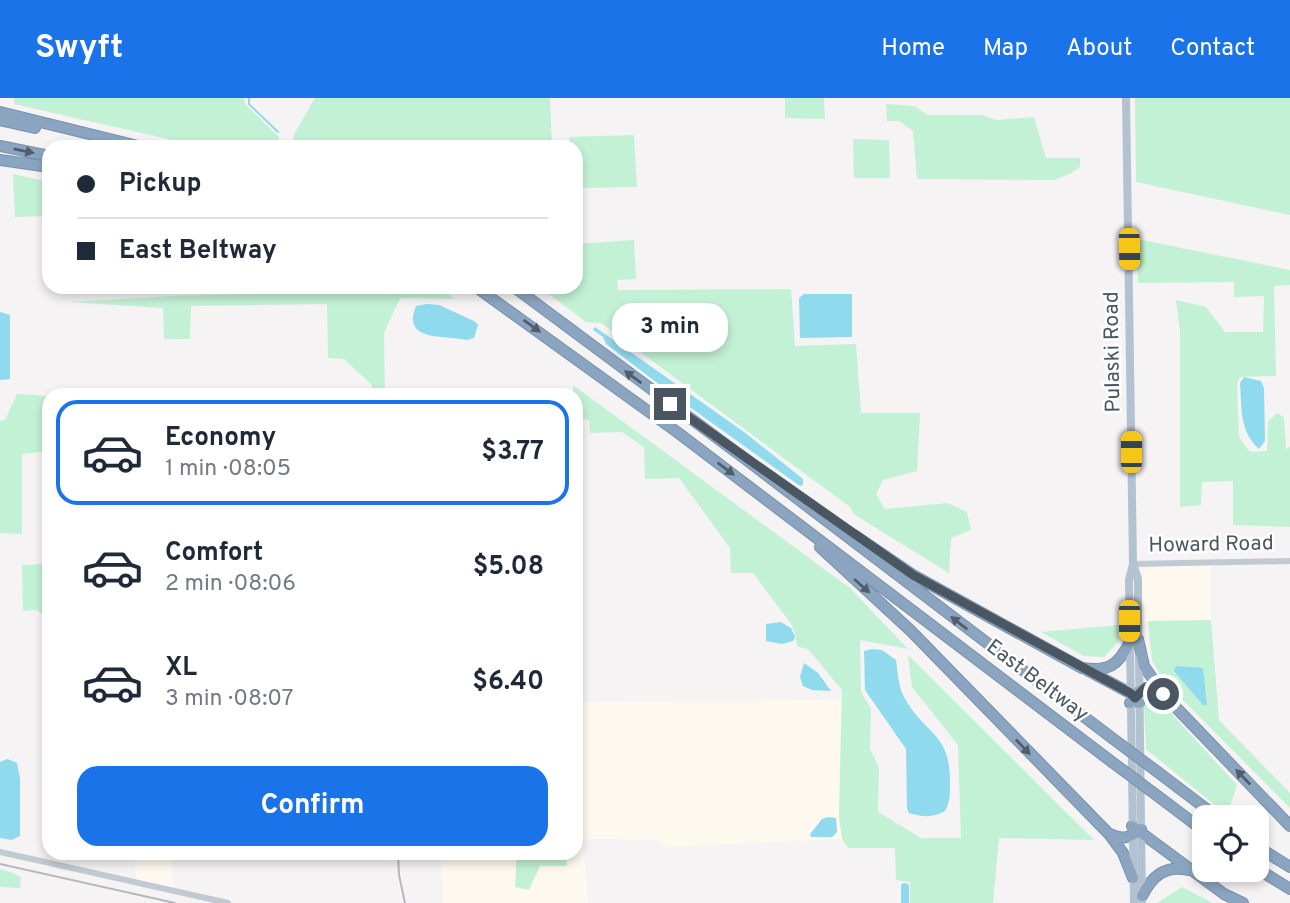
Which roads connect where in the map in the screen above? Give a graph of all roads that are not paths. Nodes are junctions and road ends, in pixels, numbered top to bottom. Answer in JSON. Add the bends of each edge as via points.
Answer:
{"nodes":[{"id":1,"x":1126,"y":98,"type":"edge"},
{"id":2,"x":0,"y":112,"type":"edge"},
{"id":3,"x":0,"y":120,"type":"edge"},
{"id":4,"x":95,"y":140,"type":"edge"},
{"id":5,"x":114,"y":140,"type":"edge"},
{"id":6,"x":0,"y":146,"type":"edge"},
{"id":7,"x":42,"y":155,"type":"edge"},
{"id":8,"x":0,"y":160,"type":"edge"},
{"id":9,"x":42,"y":166,"type":"edge"},
{"id":10,"x":486,"y":294,"type":"edge"},
{"id":11,"x":523,"y":294,"type":"edge"},
{"id":12,"x":748,"y":460,"type":"junction"},
{"id":13,"x":776,"y":506,"type":"junction"},
{"id":14,"x":1290,"y":561,"type":"edge"},
{"id":15,"x":1133,"y":564,"type":"junction"},
{"id":16,"x":1134,"y":640,"type":"junction"},
{"id":17,"x":1082,"y":667,"type":"junction"},
{"id":18,"x":1163,"y":694,"type":"junction"},
{"id":19,"x":1135,"y":698,"type":"junction"},
{"id":20,"x":1201,"y":805,"type":"edge"},
{"id":21,"x":1192,"y":822,"type":"edge"},
{"id":22,"x":1290,"y":826,"type":"edge"},
{"id":23,"x":1137,"y":831,"type":"junction"},
{"id":24,"x":1109,"y":834,"type":"junction"},
{"id":25,"x":0,"y":852,"type":"edge"},
{"id":26,"x":1269,"y":854,"type":"edge"},
{"id":27,"x":1290,"y":867,"type":"edge"},
{"id":28,"x":1192,"y":870,"type":"edge"},
{"id":29,"x":1192,"y":871,"type":"edge"},
{"id":30,"x":1269,"y":876,"type":"edge"},
{"id":31,"x":1133,"y":878,"type":"junction"},
{"id":32,"x":1208,"y":882,"type":"edge"},
{"id":33,"x":1290,"y":889,"type":"edge"},
{"id":34,"x":1139,"y":900,"type":"edge"},
{"id":35,"x":228,"y":903,"type":"edge"},
{"id":36,"x":1243,"y":903,"type":"edge"}],
"edges":[{"from":1,"to":15,"type":"main road","name":"Pulaski Road"},
{"from":2,"to":5,"type":"highway"},
{"from":3,"to":4,"type":"highway"},
{"from":6,"to":7,"type":"highway","one_way":true},
{"from":8,"to":9,"type":"highway"},
{"from":10,"to":13,"type":"highway","name":"East Beltway","one_way":true},
{"from":12,"to":11,"type":"highway","name":"East Beltway","one_way":true},
{"from":12,"to":17,"type":"highway","via":[[913,575]]},
{"from":20,"to":12,"type":"highway","name":"East Beltway","one_way":true,"bridge":true},
{"from":13,"to":21,"type":"highway","name":"East Beltway","bridge":true},
{"from":13,"to":24,"type":"highway","one_way":true,"via":[[911,631]]},
{"from":14,"to":15,"type":"street","name":"Howard Road"},
{"from":15,"to":16,"type":"main road","name":"Pulaski Road","via":[[1129,580]]},
{"from":16,"to":17,"type":"highway","via":[[1112,665],[1099,670]]},
{"from":16,"to":18,"type":"highway"},
{"from":16,"to":19,"type":"main road","name":"Pulaski Road"},
{"from":17,"to":19,"type":"highway"},
{"from":18,"to":19,"type":"highway","via":[[1145,688]]},
{"from":22,"to":18,"type":"highway","one_way":true},
{"from":19,"to":23,"type":"main road","name":"Pulaski Road"},
{"from":23,"to":24,"type":"highway","via":[[1119,838]]},
{"from":23,"to":28,"type":"highway"},
{"from":23,"to":31,"type":"main road","name":"Pulaski Road"},
{"from":23,"to":34,"type":"main road","name":"Pulaski Road"},
{"from":24,"to":31,"type":"highway"},
{"from":25,"to":35,"type":"street"},
{"from":26,"to":27,"type":"highway"},
{"from":29,"to":34,"type":"highway","via":[[1179,868],[1156,874]]},
{"from":30,"to":33,"type":"highway"},
{"from":31,"to":34,"type":"main road","name":"Pulaski Road"},
{"from":32,"to":36,"type":"highway"}]}
